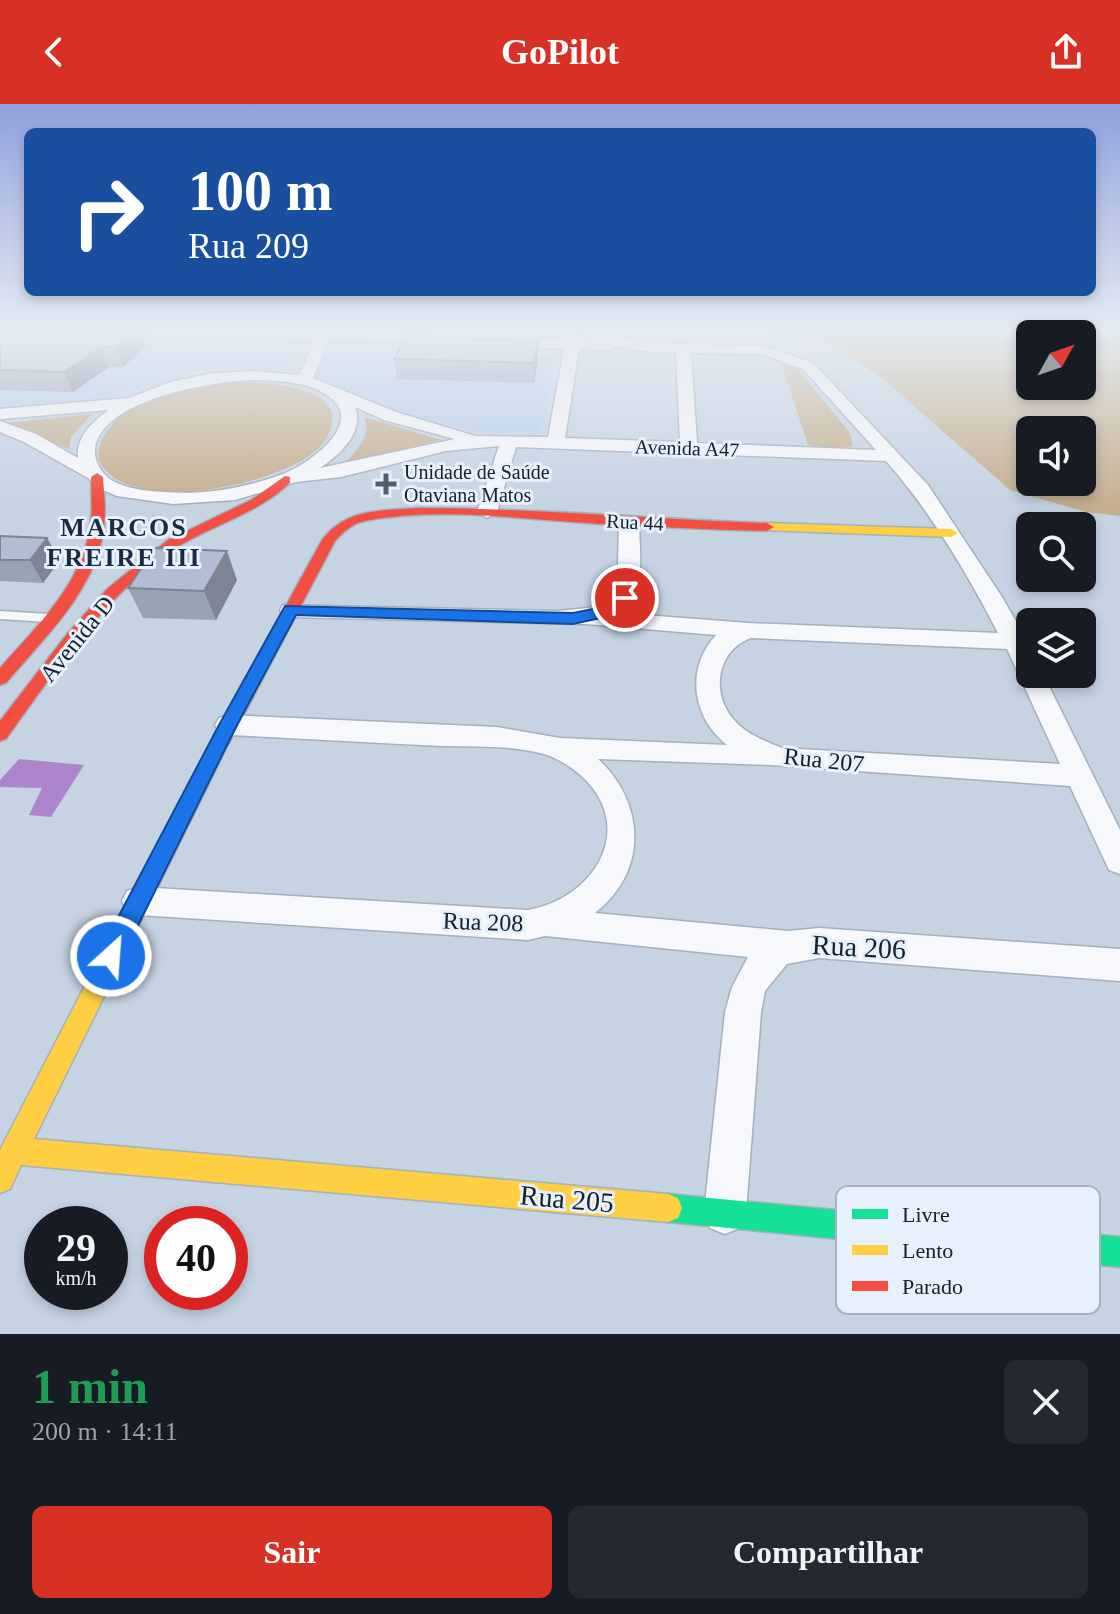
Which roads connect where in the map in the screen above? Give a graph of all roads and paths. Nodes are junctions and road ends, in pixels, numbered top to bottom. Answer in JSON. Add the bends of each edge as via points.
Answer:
{"nodes":[{"id":1,"x":173,"y":387,"type":"edge"},
{"id":2,"x":323,"y":387,"type":"edge"},
{"id":3,"x":565,"y":387,"type":"edge"},
{"id":4,"x":685,"y":387,"type":"edge"},
{"id":5,"x":829,"y":387,"type":"edge"},
{"id":6,"x":330,"y":390,"type":"junction"},
{"id":7,"x":131,"y":403,"type":"junction"},
{"id":8,"x":0,"y":414,"type":"edge"},
{"id":9,"x":0,"y":426,"type":"edge"},
{"id":10,"x":482,"y":440,"type":"junction"},
{"id":11,"x":509,"y":441,"type":"junction"},
{"id":12,"x":556,"y":442,"type":"junction"},
{"id":13,"x":689,"y":448,"type":"junction"},
{"id":14,"x":891,"y":456,"type":"junction"},
{"id":15,"x":95,"y":476,"type":"junction"},
{"id":16,"x":290,"y":478,"type":"junction"},
{"id":17,"x":487,"y":512,"type":"junction"},
{"id":18,"x":629,"y":522,"type":"junction"},
{"id":19,"x":951,"y":533,"type":"junction"},
{"id":20,"x":291,"y":610,"type":"junction"},
{"id":21,"x":0,"y":615,"type":"edge"},
{"id":22,"x":49,"y":618,"type":"junction"},
{"id":23,"x":582,"y":618,"type":"junction"},
{"id":24,"x":750,"y":630,"type":"junction"},
{"id":25,"x":1016,"y":642,"type":"joint"},
{"id":26,"x":0,"y":679,"type":"edge"},
{"id":27,"x":1038,"y":688,"type":"edge"},
{"id":28,"x":228,"y":725,"type":"junction"},
{"id":29,"x":0,"y":734,"type":"edge"},
{"id":30,"x":553,"y":746,"type":"junction"},
{"id":31,"x":781,"y":758,"type":"junction"},
{"id":32,"x":1081,"y":776,"type":"junction"},
{"id":33,"x":1120,"y":861,"type":"edge"},
{"id":34,"x":138,"y":901,"type":"junction"},
{"id":35,"x":550,"y":923,"type":"junction"},
{"id":36,"x":788,"y":946,"type":"junction"},
{"id":37,"x":1120,"y":965,"type":"edge"},
{"id":38,"x":14,"y":1151,"type":"junction"},
{"id":39,"x":0,"y":1179,"type":"edge"},
{"id":40,"x":725,"y":1213,"type":"junction"},
{"id":41,"x":836,"y":1224,"type":"edge"},
{"id":42,"x":1100,"y":1250,"type":"edge"},
{"id":43,"x":1120,"y":1252,"type":"edge"}],
"edges":[{"from":1,"to":7,"type":"street","name":"Avenida A47"},
{"from":2,"to":6,"type":"street","name":"Avenida A47"},
{"from":3,"to":12,"type":"street"},
{"from":4,"to":13,"type":"street"},
{"from":5,"to":14,"type":"street"},
{"from":6,"to":10,"type":"street","name":"Avenida A47","via":[[400,419]]},
{"from":6,"to":16,"type":"street","via":[[349,408],[349,430],[331,454]]},
{"from":7,"to":8,"type":"street"},
{"from":7,"to":15,"type":"street","via":[[99,425],[90,438],[85,450]]},
{"from":9,"to":15,"type":"street"},
{"from":10,"to":11,"type":"street","name":"Avenida A47"},
{"from":10,"to":16,"type":"street","name":"Avenida A47"},
{"from":11,"to":12,"type":"street","name":"Avenida A47"},
{"from":11,"to":17,"type":"street"},
{"from":12,"to":13,"type":"street","name":"Avenida A47"},
{"from":13,"to":14,"type":"street","name":"Avenida A47"},
{"from":14,"to":19,"type":"street"},
{"from":15,"to":16,"type":"street","via":[[129,493],[178,499],[233,494]]},
{"from":15,"to":22,"type":"street","name":"Avenida D","via":[[98,512],[92,549]]},
{"from":16,"to":29,"type":"street","name":"Avenida D","via":[[267,499],[176,542],[127,579]]},
{"from":17,"to":18,"type":"street","name":"Rua 44"},
{"from":17,"to":20,"type":"street","name":"Rua 44","via":[[369,515],[343,525],[329,540]]},
{"from":18,"to":19,"type":"street","name":"Rua 44"},
{"from":18,"to":23,"type":"street","via":[[625,598],[608,611]]},
{"from":19,"to":25,"type":"street"},
{"from":20,"to":23,"type":"street"},
{"from":20,"to":28,"type":"street"},
{"from":21,"to":22,"type":"lane"},
{"from":22,"to":26,"type":"street","name":"Avenida D"},
{"from":23,"to":24,"type":"street"},
{"from":24,"to":25,"type":"street"},
{"from":24,"to":31,"type":"street","name":"Rua 207","via":[[728,638],[717,649],[708,677],[711,704],[728,731]]},
{"from":27,"to":32,"type":"street"},
{"from":28,"to":30,"type":"street","name":"Rua 208","via":[[496,738]]},
{"from":28,"to":34,"type":"street"},
{"from":30,"to":31,"type":"street"},
{"from":30,"to":35,"type":"street","name":"Rua 208","via":[[604,779],[621,828],[615,866],[605,881],[578,907]]},
{"from":31,"to":32,"type":"street","name":"Rua 207"},
{"from":32,"to":33,"type":"street"},
{"from":34,"to":35,"type":"street","name":"Rua 208","via":[[503,925]]},
{"from":34,"to":38,"type":"street"},
{"from":35,"to":36,"type":"street"},
{"from":36,"to":37,"type":"street","name":"Rua 206","via":[[819,943]]},
{"from":36,"to":40,"type":"street","name":"Rua 206","via":[[766,960],[749,987],[743,1012]]},
{"from":38,"to":39,"type":"street"},
{"from":38,"to":40,"type":"street","name":"Rua 205"},
{"from":40,"to":41,"type":"street","name":"Rua 205"},
{"from":42,"to":43,"type":"street","name":"Rua 205"}]}
